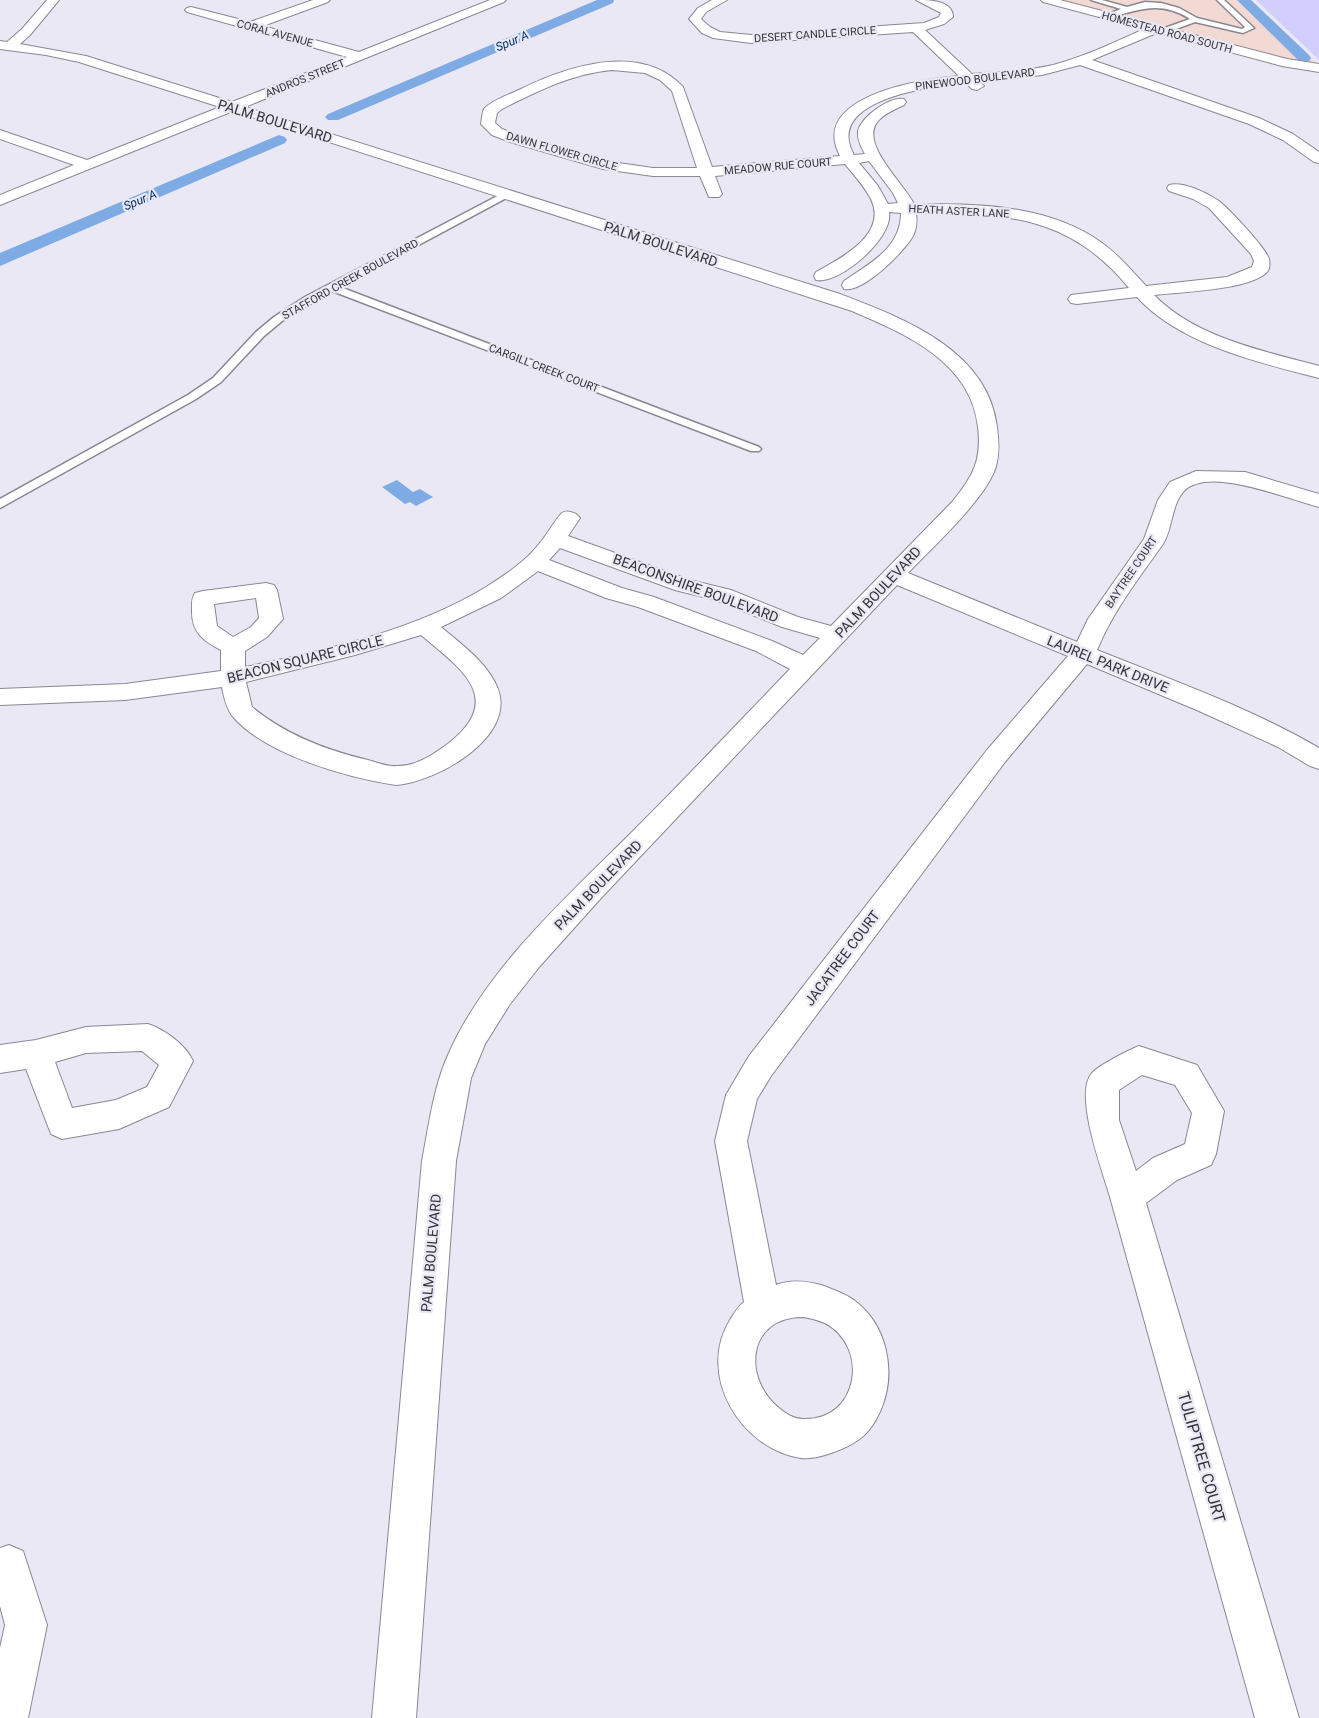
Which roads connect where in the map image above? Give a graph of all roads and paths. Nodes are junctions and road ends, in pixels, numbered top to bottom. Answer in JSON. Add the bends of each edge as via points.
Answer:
{"nodes":[{"id":1,"x":53,"y":0,"type":"edge"},
{"id":2,"x":324,"y":0,"type":"edge"},
{"id":3,"x":500,"y":0,"type":"edge"},
{"id":4,"x":721,"y":0,"type":"edge"},
{"id":5,"x":922,"y":0,"type":"edge"},
{"id":6,"x":1047,"y":0,"type":"edge"},
{"id":7,"x":1094,"y":0,"type":"edge"},
{"id":8,"x":1126,"y":0,"type":"edge"},
{"id":9,"x":1220,"y":0,"type":"edge"},
{"id":10,"x":1129,"y":9,"type":"junction"},
{"id":11,"x":191,"y":10,"type":"dead end"},
{"id":12,"x":1111,"y":11,"type":"junction"},
{"id":13,"x":1195,"y":20,"type":"junction"},
{"id":14,"x":251,"y":26,"type":"junction"},
{"id":15,"x":916,"y":28,"type":"junction"},
{"id":16,"x":1165,"y":31,"type":"junction"},
{"id":17,"x":6,"y":45,"type":"edge"},
{"id":18,"x":359,"y":56,"type":"junction"},
{"id":19,"x":1081,"y":61,"type":"junction"},
{"id":20,"x":1286,"y":63,"type":"junction"},
{"id":21,"x":1100,"y":66,"type":"junction"},
{"id":22,"x":1319,"y":68,"type":"edge"},
{"id":23,"x":1319,"y":76,"type":"edge"},
{"id":24,"x":974,"y":82,"type":"junction"},
{"id":25,"x":1234,"y":99,"type":"dead end"},
{"id":26,"x":1217,"y":106,"type":"junction"},
{"id":27,"x":231,"y":107,"type":"junction"},
{"id":28,"x":0,"y":134,"type":"edge"},
{"id":29,"x":873,"y":158,"type":"junction"},
{"id":30,"x":1319,"y":159,"type":"edge"},
{"id":31,"x":849,"y":160,"type":"junction"},
{"id":32,"x":86,"y":165,"type":"junction"},
{"id":33,"x":706,"y":172,"type":"junction"},
{"id":34,"x":1174,"y":188,"type":"dead end"},
{"id":35,"x":507,"y":194,"type":"junction"},
{"id":36,"x":714,"y":194,"type":"dead end"},
{"id":37,"x":0,"y":200,"type":"edge"},
{"id":38,"x":883,"y":208,"type":"junction"},
{"id":39,"x":910,"y":208,"type":"junction"},
{"id":40,"x":853,"y":256,"type":"junction"},
{"id":41,"x":878,"y":263,"type":"junction"},
{"id":42,"x":822,"y":276,"type":"dead end"},
{"id":43,"x":850,"y":285,"type":"dead end"},
{"id":44,"x":332,"y":287,"type":"junction"},
{"id":45,"x":1143,"y":292,"type":"junction"},
{"id":46,"x":1076,"y":299,"type":"dead end"},
{"id":47,"x":1319,"y":372,"type":"edge"},
{"id":48,"x":755,"y":449,"type":"dead end"},
{"id":49,"x":1319,"y":502,"type":"edge"},
{"id":50,"x":0,"y":504,"type":"edge"},
{"id":51,"x":569,"y":518,"type":"dead end"},
{"id":52,"x":556,"y":539,"type":"junction"},
{"id":53,"x":535,"y":562,"type":"junction"},
{"id":54,"x":893,"y":575,"type":"junction"},
{"id":55,"x":425,"y":626,"type":"junction"},
{"id":56,"x":837,"y":635,"type":"junction"},
{"id":57,"x":233,"y":646,"type":"dead end"},
{"id":58,"x":1082,"y":654,"type":"junction"},
{"id":59,"x":805,"y":666,"type":"junction"},
{"id":60,"x":232,"y":678,"type":"junction"},
{"id":61,"x":0,"y":697,"type":"edge"},
{"id":62,"x":1319,"y":760,"type":"edge"},
{"id":63,"x":36,"y":1054,"type":"dead end"},
{"id":64,"x":0,"y":1059,"type":"edge"},
{"id":65,"x":1127,"y":1197,"type":"dead end"},
{"id":66,"x":763,"y":1309,"type":"dead end"},
{"id":67,"x":0,"y":1568,"type":"edge"},
{"id":68,"x":6,"y":1718,"type":"edge"},
{"id":69,"x":394,"y":1718,"type":"edge"},
{"id":70,"x":1277,"y":1718,"type":"edge"}],
"edges":[{"from":1,"to":17,"type":"street","via":[[26,32]]},
{"from":2,"to":14,"type":"street"},
{"from":3,"to":18,"type":"street","name":"ANDROS STREET"},
{"from":4,"to":15,"type":"street","name":"DESERT CANDLE CIRCLE","via":[[702,10],[695,19],[706,30],[733,38]]},
{"from":5,"to":15,"type":"street","name":"DESERT CANDLE CIRCLE","via":[[941,7],[947,12],[947,17],[930,26]]},
{"from":6,"to":12,"type":"street","name":"HOMESTEAD ROAD SOUTH"},
{"from":7,"to":12,"type":"lane"},
{"from":8,"to":12,"type":"lane"},
{"from":9,"to":13,"type":"lane","via":[[1250,28],[1242,31]]},
{"from":10,"to":12,"type":"lane"},
{"from":10,"to":12,"type":"lane"},
{"from":10,"to":13,"type":"lane","via":[[1140,4],[1152,4],[1190,15]]},
{"from":11,"to":14,"type":"street","name":"CORAL AVENUE"},
{"from":12,"to":16,"type":"street","name":"HOMESTEAD ROAD SOUTH"},
{"from":13,"to":16,"type":"lane"},
{"from":14,"to":18,"type":"street","name":"CORAL AVENUE"},
{"from":15,"to":24,"type":"street"},
{"from":16,"to":19,"type":"street","name":"PINEWOOD BOULEVARD"},
{"from":16,"to":20,"type":"street","name":"HOMESTEAD ROAD SOUTH"},
{"from":16,"to":21,"type":"street","name":"PINEWOOD BOULEVARD"},
{"from":17,"to":27,"type":"street","name":"PALM BOULEVARD","via":[[82,59]]},
{"from":18,"to":27,"type":"street","name":"ANDROS STREET"},
{"from":19,"to":21,"type":"street"},
{"from":19,"to":24,"type":"street","name":"PINEWOOD BOULEVARD"},
{"from":20,"to":22,"type":"street","name":"HOMESTEAD ROAD SOUTH"},
{"from":20,"to":23,"type":"street","name":"HOMESTEAD ROAD SOUTH"},
{"from":21,"to":24,"type":"street","name":"PINEWOOD BOULEVARD","via":[[1048,79]]},
{"from":21,"to":26,"type":"street"},
{"from":24,"to":29,"type":"street","name":"PINEWOOD BOULEVARD","via":[[906,99],[877,114],[865,136]]},
{"from":24,"to":31,"type":"street","name":"PINEWOOD BOULEVARD","via":[[922,84],[900,89],[857,108],[844,123],[840,134],[842,148]]},
{"from":25,"to":26,"type":"street"},
{"from":26,"to":30,"type":"street","via":[[1272,129]]},
{"from":27,"to":32,"type":"street","name":"ANDROS STREET"},
{"from":27,"to":35,"type":"street","name":"PALM BOULEVARD"},
{"from":28,"to":32,"type":"street"},
{"from":29,"to":31,"type":"street","name":"MEADOW RUE COURT"},
{"from":29,"to":39,"type":"street","name":"PINEWOOD BOULEVARD"},
{"from":31,"to":33,"type":"street","name":"MEADOW RUE COURT"},
{"from":31,"to":38,"type":"street","name":"PINEWOOD BOULEVARD","via":[[877,195]]},
{"from":32,"to":37,"type":"street","name":"ANDROS STREET"},
{"from":33,"to":33,"type":"street","name":"DAWN FLOWER CIRCLE","via":[[653,172],[603,165],[497,132],[488,124],[488,118],[490,111],[497,106],[566,73],[604,67],[647,70],[669,79],[678,90]]},
{"from":33,"to":36,"type":"street","name":"MEADOW RUE COURT"},
{"from":34,"to":45,"type":"street","via":[[1214,205],[1258,252],[1262,261],[1260,270],[1246,278],[1228,282]]},
{"from":35,"to":44,"type":"lane","name":"STAFFORD CREEK BOULEVARD"},
{"from":35,"to":54,"type":"street","name":"PALM BOULEVARD","via":[[842,301],[898,323],[930,342],[955,363],[976,387],[985,404],[990,423],[985,469],[960,505]]},
{"from":38,"to":39,"type":"street","name":"HEATH ASTER LANE"},
{"from":38,"to":40,"type":"street","via":[[875,236]]},
{"from":39,"to":41,"type":"street","via":[[909,228],[904,237]]},
{"from":39,"to":45,"type":"street","name":"HEATH ASTER LANE","via":[[1016,214],[1057,225],[1105,253]]},
{"from":40,"to":41,"type":"street"},
{"from":40,"to":42,"type":"street"},
{"from":41,"to":43,"type":"street"},
{"from":44,"to":48,"type":"lane","name":"CARGILL CREEK COURT"},
{"from":44,"to":50,"type":"lane","name":"STAFFORD CREEK BOULEVARD","via":[[278,319],[217,380]]},
{"from":45,"to":46,"type":"street"},
{"from":45,"to":47,"type":"street","name":"HEATH ASTER LANE","via":[[1159,309],[1187,328],[1214,340]]},
{"from":49,"to":58,"type":"street","name":"BAYTREE COURT","via":[[1245,478],[1196,477],[1177,486],[1168,500],[1155,539],[1096,624]]},
{"from":51,"to":52,"type":"street","name":"BEACON SQUARE CIRCLE"},
{"from":52,"to":53,"type":"street","name":"BEACON SQUARE CIRCLE"},
{"from":52,"to":56,"type":"street","name":"BEACONSHIRE BOULEVARD","via":[[683,585],[723,595],[790,622]]},
{"from":53,"to":55,"type":"street","name":"BEACON SQUARE CIRCLE","via":[[486,596]]},
{"from":53,"to":59,"type":"street","via":[[614,594],[646,602],[764,646]]},
{"from":54,"to":56,"type":"street","name":"PALM BOULEVARD"},
{"from":54,"to":58,"type":"street","name":"LAUREL PARK DRIVE"},
{"from":55,"to":60,"type":"street","name":"BEACON SQUARE CIRCLE","via":[[330,655]]},
{"from":55,"to":60,"type":"street","via":[[451,647],[480,678],[485,685],[488,710],[477,730],[424,771],[397,776],[352,767],[300,749],[266,731],[242,712]]},
{"from":56,"to":59,"type":"street","name":"PALM BOULEVARD"},
{"from":57,"to":60,"type":"street"},
{"from":58,"to":62,"type":"street","name":"LAUREL PARK DRIVE","via":[[1246,721]]},
{"from":58,"to":66,"type":"street","name":"JACATREE COURT","via":[[996,756],[760,1066],[742,1095],[731,1141]]},
{"from":59,"to":69,"type":"street","name":"PALM BOULEVARD","via":[[512,976],[487,1012],[455,1078],[439,1161]]},
{"from":60,"to":61,"type":"street","name":"BEACON SQUARE CIRCLE","via":[[84,695]]},
{"from":63,"to":64,"type":"street"},
{"from":65,"to":70,"type":"street","name":"TULIPTREE COURT"},
{"from":67,"to":68,"type":"street","via":[[9,1564],[26,1625]]}]}
